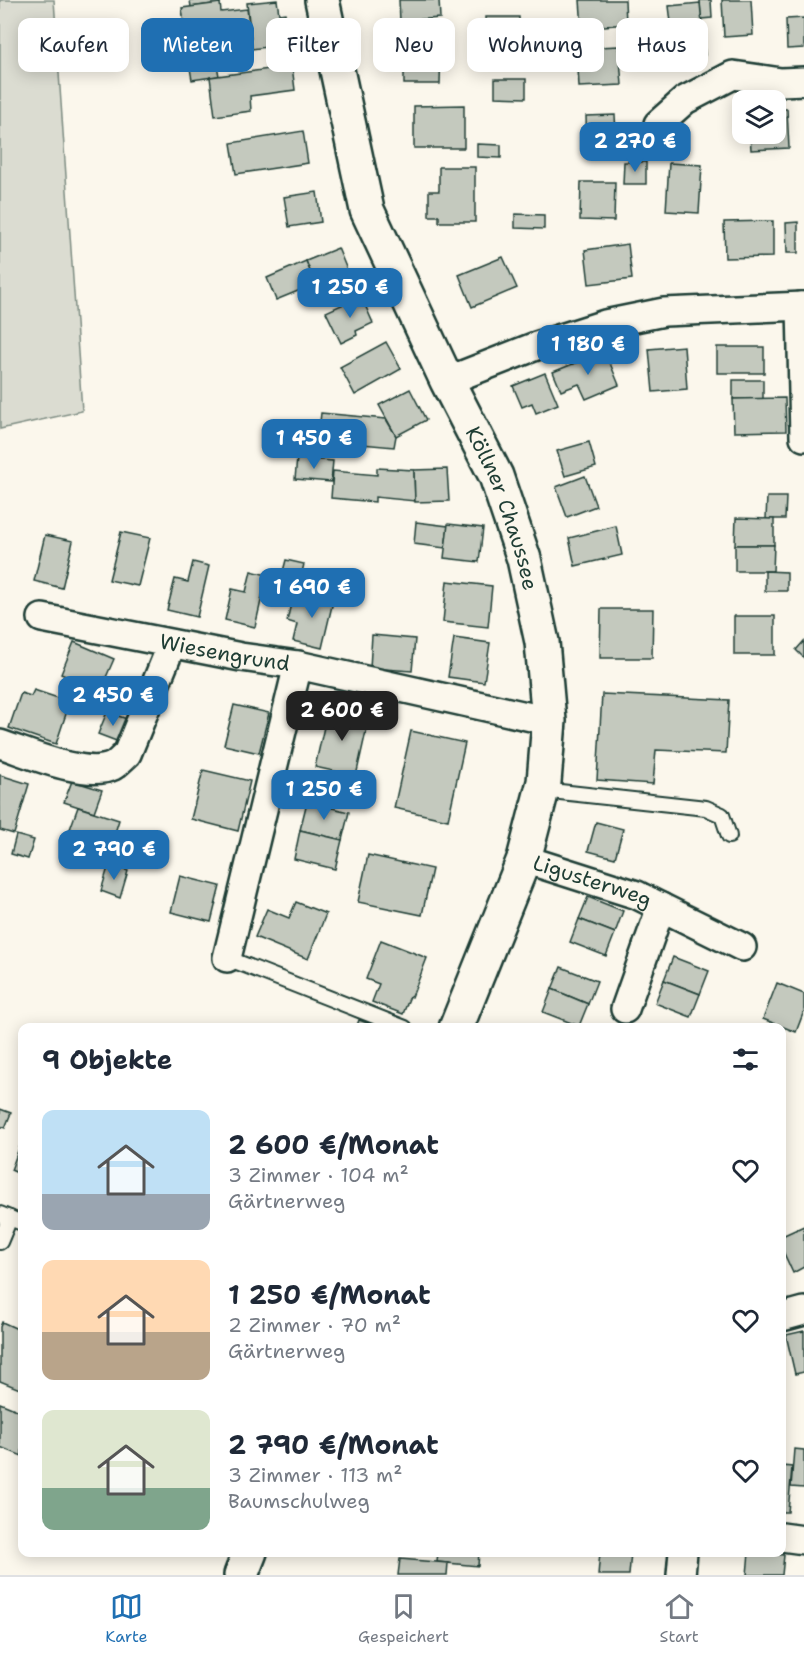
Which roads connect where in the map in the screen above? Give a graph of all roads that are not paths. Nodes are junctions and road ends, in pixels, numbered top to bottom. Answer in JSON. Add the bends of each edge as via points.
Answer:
{"nodes":[{"id":1,"x":322,"y":0,"type":"edge"},
{"id":2,"x":804,"y":81,"type":"edge"},
{"id":3,"x":658,"y":124,"type":"dead end"},
{"id":4,"x":802,"y":306,"type":"edge"},
{"id":5,"x":447,"y":381,"type":"junction"},
{"id":6,"x":804,"y":437,"type":"edge"},
{"id":7,"x":42,"y":618,"type":"dead end"},
{"id":8,"x":172,"y":644,"type":"junction"},
{"id":9,"x":298,"y":665,"type":"junction"},
{"id":10,"x":549,"y":721,"type":"junction"},
{"id":11,"x":0,"y":744,"type":"edge"},
{"id":12,"x":542,"y":790,"type":"junction"},
{"id":13,"x":729,"y":836,"type":"dead end"},
{"id":14,"x":524,"y":859,"type":"junction"},
{"id":15,"x":661,"y":907,"type":"junction"},
{"id":16,"x":742,"y":947,"type":"dead end"},
{"id":17,"x":227,"y":958,"type":"joint"},
{"id":18,"x":625,"y":1009,"type":"dead end"},
{"id":19,"x":392,"y":1023,"type":"edge"},
{"id":20,"x":458,"y":1023,"type":"edge"},
{"id":21,"x":11,"y":1218,"type":"edge"},
{"id":22,"x":0,"y":1242,"type":"edge"},
{"id":23,"x":804,"y":1311,"type":"edge"},
{"id":24,"x":786,"y":1316,"type":"edge"},
{"id":25,"x":786,"y":1538,"type":"edge"},
{"id":26,"x":804,"y":1540,"type":"edge"},
{"id":27,"x":248,"y":1557,"type":"edge"},
{"id":28,"x":683,"y":1557,"type":"edge"},
{"id":29,"x":241,"y":1575,"type":"edge"},
{"id":30,"x":681,"y":1575,"type":"edge"}],
"edges":[{"from":1,"to":5,"type":"street","name":"Köllner Chaussee","via":[[367,210]]},
{"from":2,"to":3,"type":"street","via":[[733,75],[685,100]]},
{"from":4,"to":5,"type":"street","via":[[664,312],[606,324]]},
{"from":4,"to":6,"type":"street"},
{"from":5,"to":10,"type":"street","name":"Köllner Chaussee","via":[[496,476],[524,560],[542,642]]},
{"from":7,"to":8,"type":"street","name":"Wiesengrund"},
{"from":8,"to":9,"type":"street","name":"Wiesengrund"},
{"from":8,"to":11,"type":"street","via":[[127,754],[112,766],[93,770],[72,767]]},
{"from":9,"to":10,"type":"street","name":"Wiesengrund"},
{"from":9,"to":17,"type":"street"},
{"from":10,"to":12,"type":"street","name":"Köllner Chaussee"},
{"from":12,"to":13,"type":"lane","via":[[706,807],[722,815]]},
{"from":12,"to":14,"type":"street","name":"Köllner Chaussee"},
{"from":14,"to":15,"type":"street","name":"Ligusterweg","via":[[637,895]]},
{"from":14,"to":20,"type":"street","name":"Köllner Chaussee"},
{"from":15,"to":16,"type":"street","name":"Ligusterweg"},
{"from":15,"to":18,"type":"street","name":"Ligusterweg"},
{"from":17,"to":19,"type":"lane"},
{"from":21,"to":22,"type":"lane"},
{"from":23,"to":24,"type":"street"},
{"from":25,"to":26,"type":"street"},
{"from":27,"to":29,"type":"street"},
{"from":28,"to":30,"type":"street"}]}
